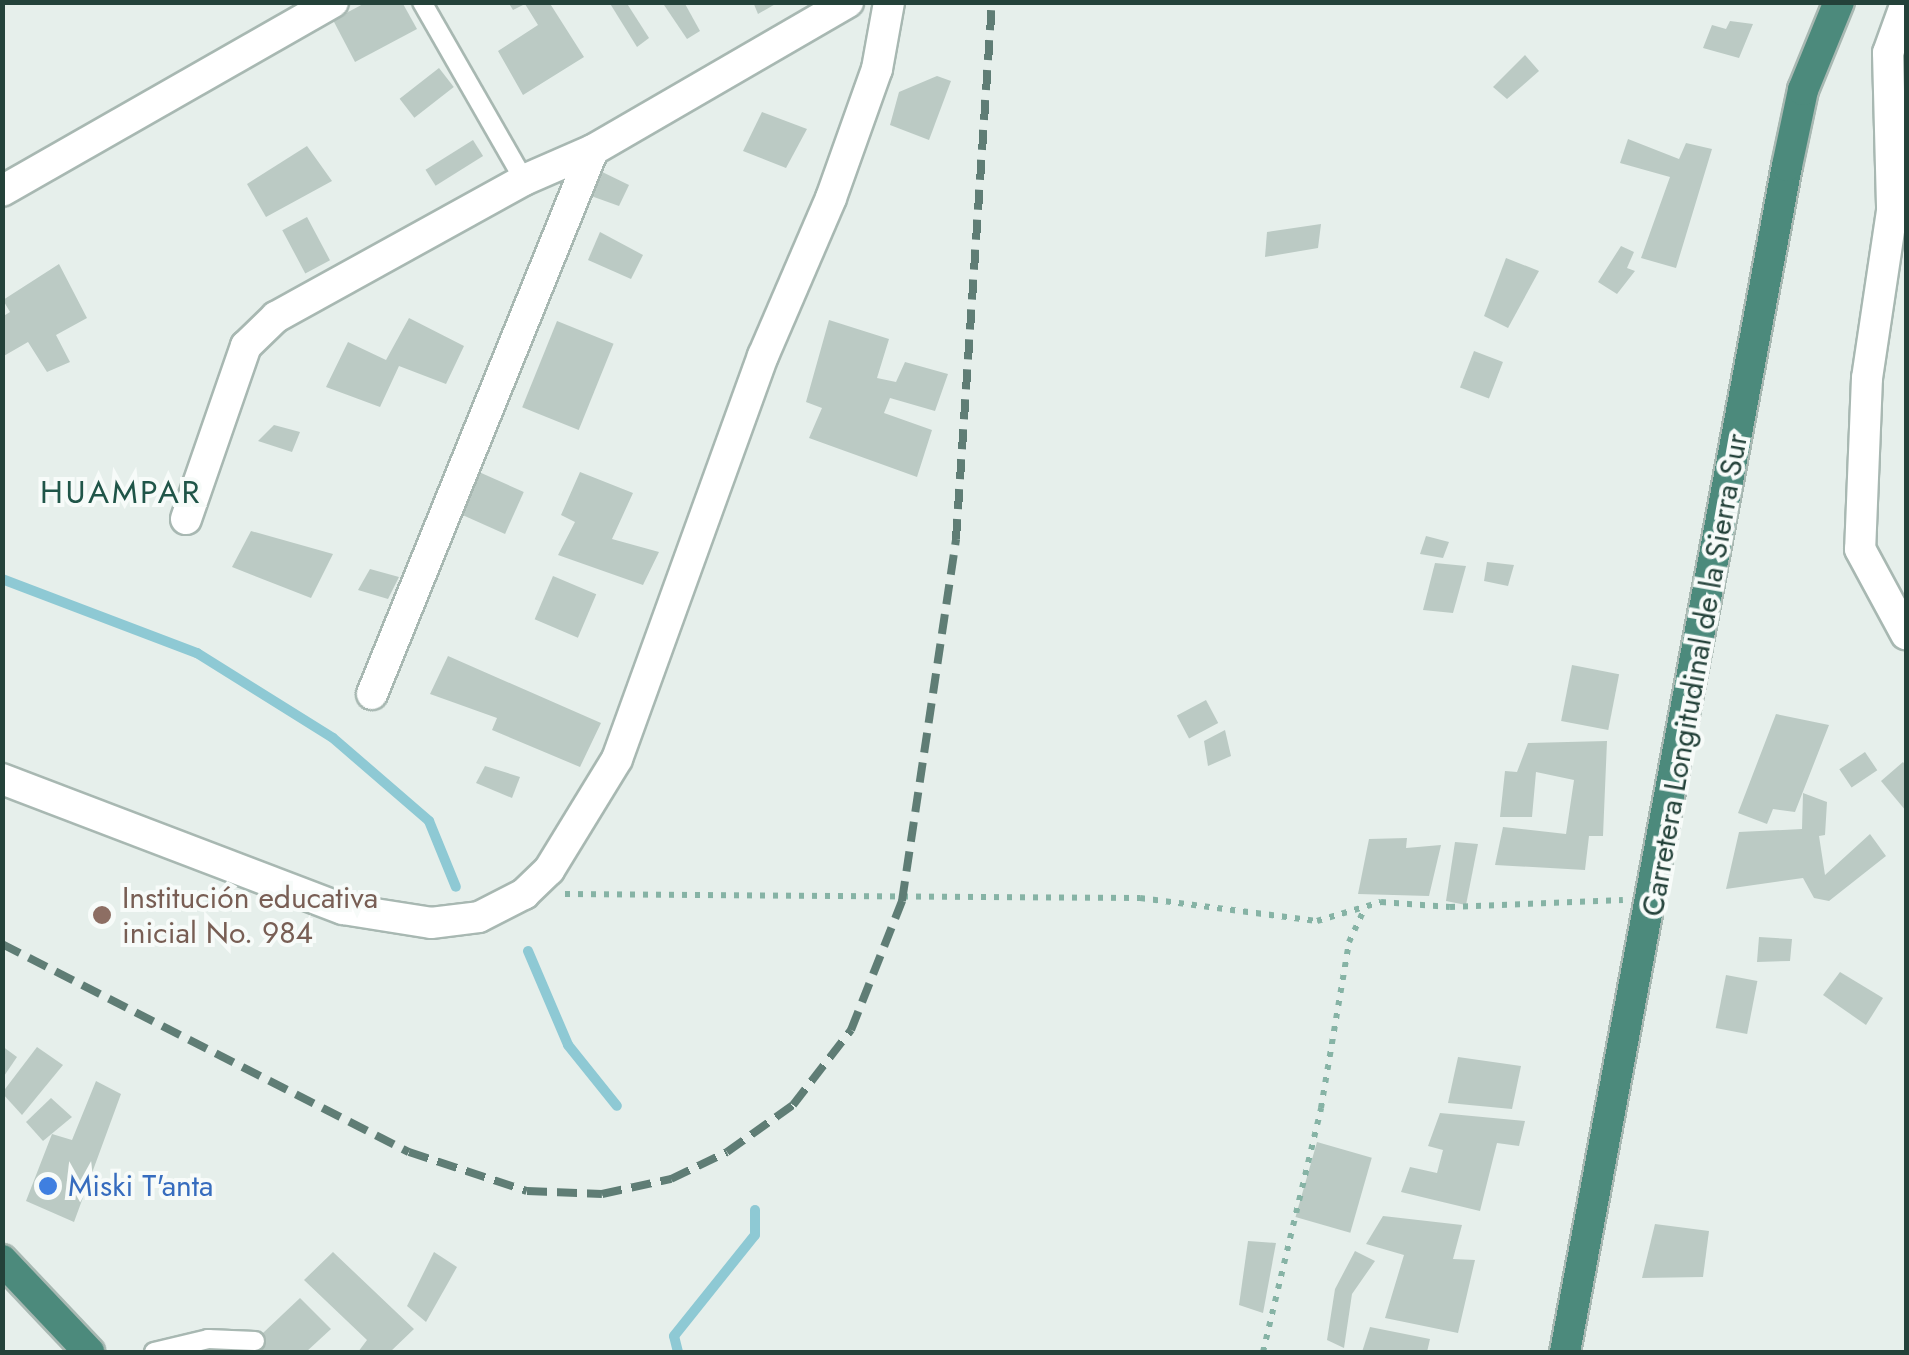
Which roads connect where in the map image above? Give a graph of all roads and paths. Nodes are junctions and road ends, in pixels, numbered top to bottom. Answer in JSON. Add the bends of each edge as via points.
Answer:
{"nodes":[{"id":1,"x":333,"y":2,"type":"edge"},
{"id":2,"x":422,"y":2,"type":"edge"},
{"id":3,"x":848,"y":2,"type":"edge"},
{"id":4,"x":888,"y":2,"type":"edge"},
{"id":5,"x":1839,"y":2,"type":"edge"},
{"id":6,"x":1906,"y":4,"type":"edge"},
{"id":7,"x":594,"y":150,"type":"junction"},
{"id":8,"x":524,"y":180,"type":"junction"},
{"id":9,"x":2,"y":191,"type":"edge"},
{"id":10,"x":186,"y":518,"type":"dead end"},
{"id":11,"x":1906,"y":634,"type":"edge"},
{"id":12,"x":372,"y":694,"type":"dead end"},
{"id":13,"x":2,"y":778,"type":"edge"},
{"id":14,"x":524,"y":894,"type":"junction"},
{"id":15,"x":1654,"y":898,"type":"junction"},
{"id":16,"x":1366,"y":907,"type":"junction"},
{"id":17,"x":2,"y":1260,"type":"edge"},
{"id":18,"x":255,"y":1341,"type":"dead end"},
{"id":19,"x":179,"y":1349,"type":"edge"},
{"id":20,"x":89,"y":1352,"type":"edge"},
{"id":21,"x":154,"y":1352,"type":"edge"},
{"id":22,"x":1263,"y":1352,"type":"edge"},
{"id":23,"x":1565,"y":1352,"type":"edge"}],
"edges":[{"from":1,"to":9,"type":"street"},
{"from":2,"to":8,"type":"lane"},
{"from":3,"to":7,"type":"street"},
{"from":4,"to":14,"type":"street","via":[[877,69],[831,198],[763,356],[617,759],[549,870]]},
{"from":5,"to":15,"type":"highway","name":"Carretera Longitudinal de la Sierra Sur","via":[[1799,109]]},
{"from":6,"to":11,"type":"street","via":[[1888,53],[1892,211],[1867,378],[1860,548]]},
{"from":7,"to":8,"type":"street"},
{"from":7,"to":12,"type":"street"},
{"from":8,"to":10,"type":"street","via":[[276,317],[246,346]]},
{"from":13,"to":14,"type":"street","via":[[343,909],[431,922],[480,918]]},
{"from":14,"to":16,"type":"path","via":[[1140,898],[1317,921]]},
{"from":15,"to":16,"type":"path"},
{"from":15,"to":23,"type":"highway","name":"Carretera Longitudinal de la Sierra Sur"},
{"from":16,"to":22,"type":"path","via":[[1349,942],[1321,1108]]},
{"from":17,"to":20,"type":"highway"},
{"from":18,"to":19,"type":"lane"},
{"from":19,"to":21,"type":"lane"}]}
